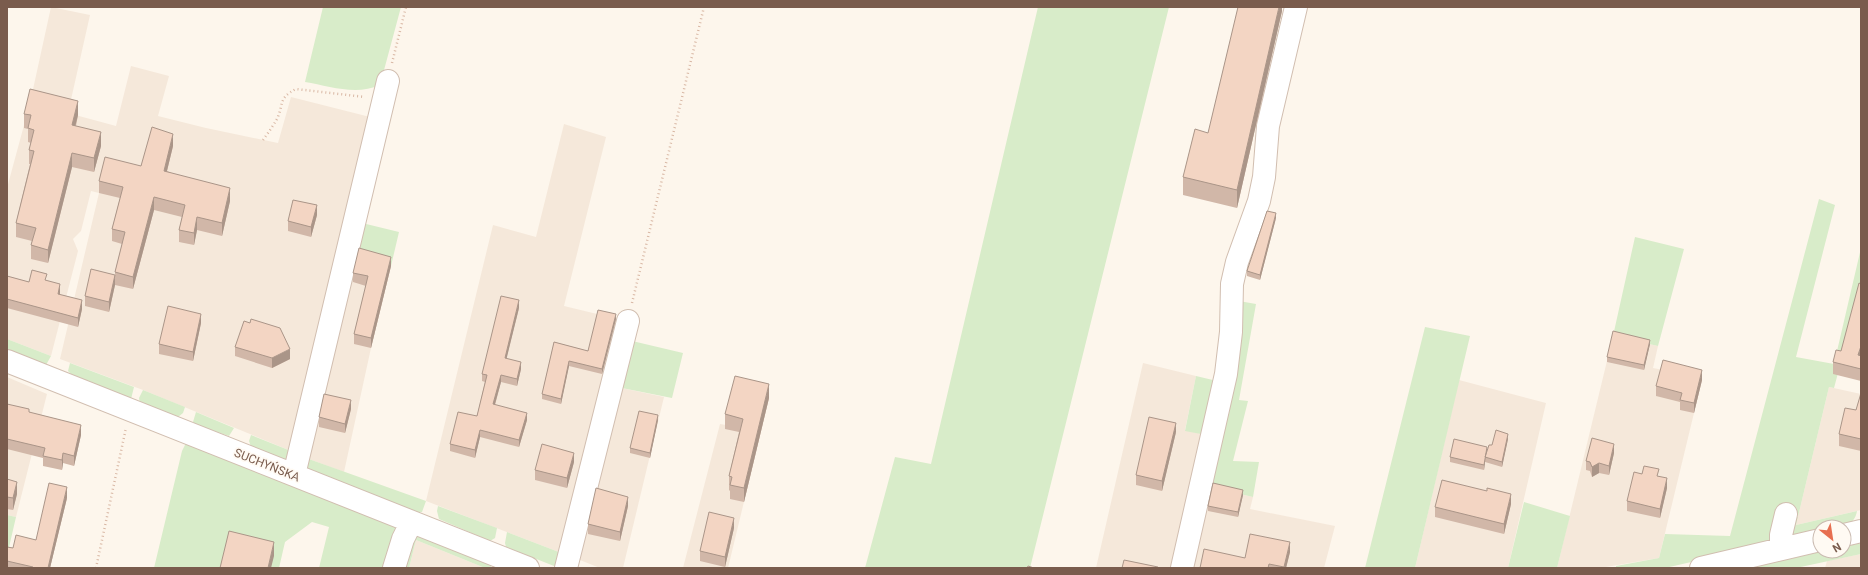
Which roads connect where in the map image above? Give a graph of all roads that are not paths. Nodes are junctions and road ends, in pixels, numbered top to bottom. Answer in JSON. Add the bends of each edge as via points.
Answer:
{"nodes":[{"id":1,"x":1296,"y":7,"type":"edge"},
{"id":2,"x":387,"y":86,"type":"road end"},
{"id":3,"x":628,"y":321,"type":"road end"},
{"id":4,"x":7,"y":361,"type":"edge"},
{"id":5,"x":294,"y":475,"type":"junction"},
{"id":6,"x":1786,"y":514,"type":"dead end"},
{"id":7,"x":411,"y":523,"type":"junction"},
{"id":8,"x":1812,"y":542,"type":"edge"},
{"id":9,"x":1781,"y":549,"type":"junction"},
{"id":10,"x":394,"y":568,"type":"edge"},
{"id":11,"x":528,"y":568,"type":"edge"},
{"id":12,"x":566,"y":568,"type":"edge"},
{"id":13,"x":1182,"y":568,"type":"edge"},
{"id":14,"x":1701,"y":568,"type":"edge"}],
"edges":[{"from":1,"to":13,"type":"street","via":[[1268,126],[1264,177],[1259,201],[1237,262],[1232,284],[1231,332],[1226,374]]},
{"from":2,"to":5,"type":"street"},
{"from":3,"to":12,"type":"street"},
{"from":4,"to":5,"type":"street","name":"SUCHYŃSKA"},
{"from":5,"to":7,"type":"street","name":"SUCHYŃSKA"},
{"from":6,"to":9,"type":"street"},
{"from":7,"to":10,"type":"street"},
{"from":7,"to":11,"type":"street","name":"SUCHYŃSKA"},
{"from":8,"to":9,"type":"street"},
{"from":9,"to":14,"type":"street"}]}
